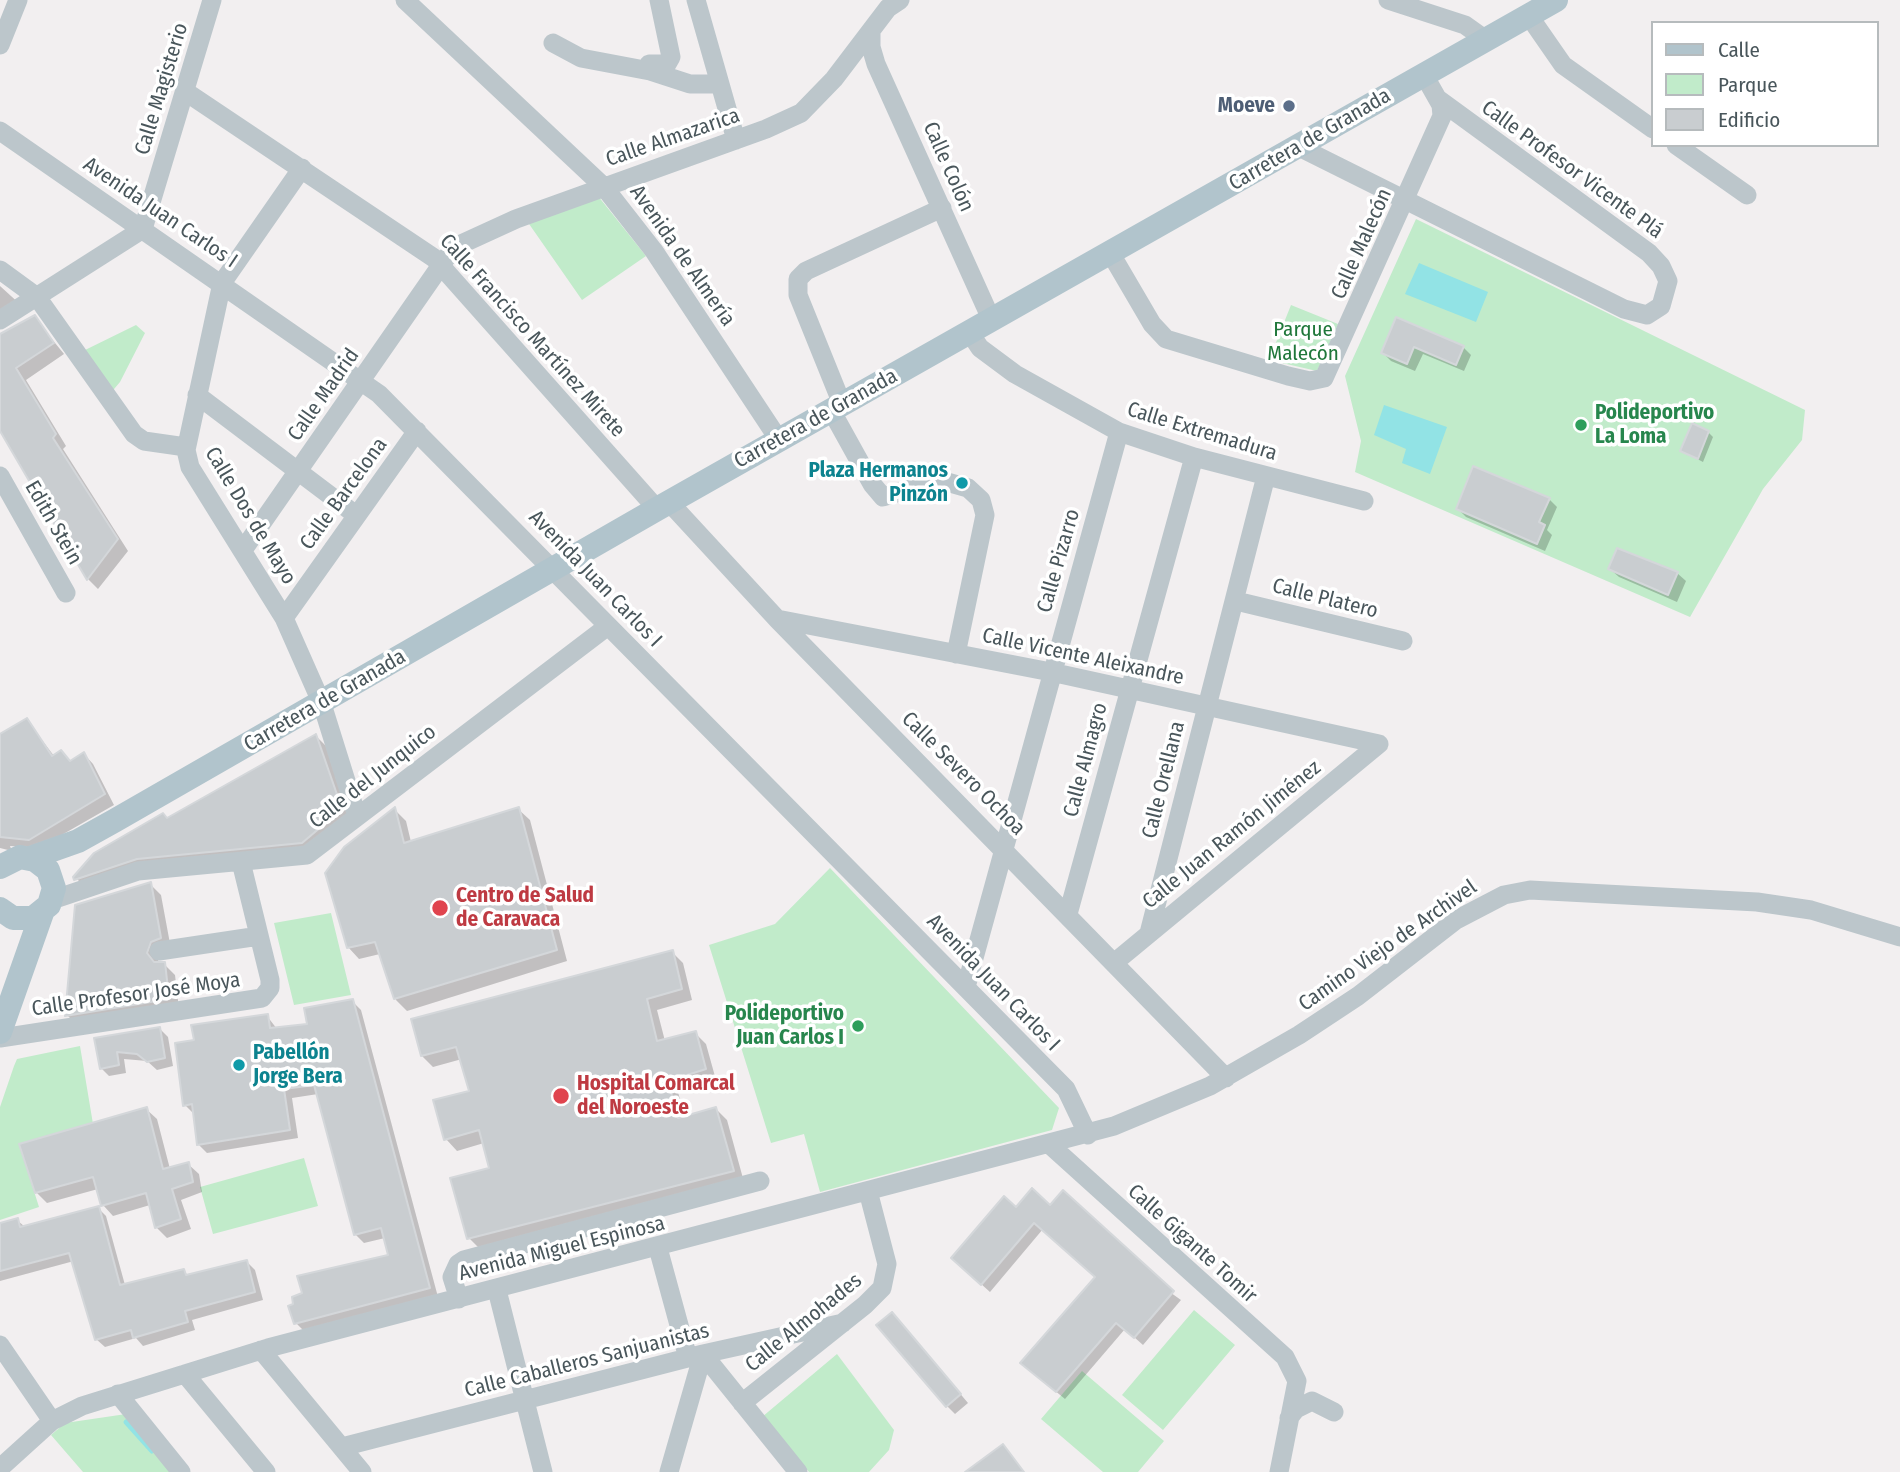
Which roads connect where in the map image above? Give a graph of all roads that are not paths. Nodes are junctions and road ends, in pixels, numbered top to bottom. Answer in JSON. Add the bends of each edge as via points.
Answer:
{"nodes":[{"id":1,"x":18,"y":0,"type":"edge"},
{"id":2,"x":212,"y":0,"type":"edge"},
{"id":3,"x":405,"y":0,"type":"edge"},
{"id":4,"x":659,"y":0,"type":"edge"},
{"id":5,"x":696,"y":0,"type":"edge"},
{"id":6,"x":1388,"y":0,"type":"edge"},
{"id":7,"x":1556,"y":0,"type":"edge"},
{"id":8,"x":888,"y":3,"type":"edge"},
{"id":9,"x":1419,"y":5,"type":"edge"},
{"id":10,"x":1529,"y":16,"type":"junction"},
{"id":11,"x":871,"y":31,"type":"junction"},
{"id":12,"x":1486,"y":40,"type":"junction"},
{"id":13,"x":553,"y":43,"type":"dead end"},
{"id":14,"x":0,"y":45,"type":"edge"},
{"id":15,"x":650,"y":71,"type":"junction"},
{"id":16,"x":1424,"y":75,"type":"junction"},
{"id":17,"x":719,"y":84,"type":"junction"},
{"id":18,"x":186,"y":92,"type":"junction"},
{"id":19,"x":1438,"y":99,"type":"junction"},
{"id":20,"x":1460,"y":116,"type":"junction"},
{"id":21,"x":1441,"y":121,"type":"junction"},
{"id":22,"x":1652,"y":128,"type":"edge"},
{"id":23,"x":0,"y":131,"type":"edge"},
{"id":24,"x":736,"y":140,"type":"junction"},
{"id":25,"x":1298,"y":147,"type":"junction"},
{"id":26,"x":1679,"y":147,"type":"edge"},
{"id":27,"x":302,"y":168,"type":"junction"},
{"id":28,"x":604,"y":187,"type":"junction"},
{"id":29,"x":1747,"y":195,"type":"dead end"},
{"id":30,"x":1406,"y":201,"type":"junction"},
{"id":31,"x":942,"y":208,"type":"junction"},
{"id":32,"x":143,"y":229,"type":"junction"},
{"id":33,"x":1111,"y":254,"type":"junction"},
{"id":34,"x":441,"y":265,"type":"junction"},
{"id":35,"x":0,"y":270,"type":"edge"},
{"id":36,"x":222,"y":284,"type":"junction"},
{"id":37,"x":37,"y":298,"type":"junction"},
{"id":38,"x":0,"y":320,"type":"edge"},
{"id":39,"x":992,"y":321,"type":"junction"},
{"id":40,"x":970,"y":333,"type":"junction"},
{"id":41,"x":362,"y":381,"type":"junction"},
{"id":42,"x":197,"y":395,"type":"junction"},
{"id":43,"x":837,"y":407,"type":"junction"},
{"id":44,"x":417,"y":432,"type":"junction"},
{"id":45,"x":1119,"y":432,"type":"junction"},
{"id":46,"x":779,"y":440,"type":"junction"},
{"id":47,"x":186,"y":447,"type":"junction"},
{"id":48,"x":1194,"y":457,"type":"junction"},
{"id":49,"x":298,"y":472,"type":"junction"},
{"id":50,"x":0,"y":476,"type":"edge"},
{"id":51,"x":1266,"y":476,"type":"junction"},
{"id":52,"x":1364,"y":501,"type":"dead end"},
{"id":53,"x":663,"y":506,"type":"junction"},
{"id":54,"x":356,"y":515,"type":"junction"},
{"id":55,"x":243,"y":550,"type":"junction"},
{"id":56,"x":554,"y":569,"type":"junction"},
{"id":57,"x":66,"y":593,"type":"dead end"},
{"id":58,"x":1236,"y":601,"type":"junction"},
{"id":59,"x":284,"y":618,"type":"junction"},
{"id":60,"x":777,"y":619,"type":"junction"},
{"id":61,"x":608,"y":626,"type":"junction"},
{"id":62,"x":1403,"y":641,"type":"dead end"},
{"id":63,"x":956,"y":653,"type":"junction"},
{"id":64,"x":1051,"y":672,"type":"junction"},
{"id":65,"x":1128,"y":690,"type":"junction"},
{"id":66,"x":322,"y":704,"type":"junction"},
{"id":67,"x":1206,"y":706,"type":"junction"},
{"id":68,"x":1379,"y":744,"type":"joint"},
{"id":69,"x":357,"y":816,"type":"junction"},
{"id":70,"x":78,"y":841,"type":"junction"},
{"id":71,"x":1003,"y":847,"type":"junction"},
{"id":72,"x":30,"y":858,"type":"junction"},
{"id":73,"x":241,"y":862,"type":"junction"},
{"id":74,"x":1,"y":866,"type":"edge"},
{"id":75,"x":49,"y":897,"type":"junction"},
{"id":76,"x":4,"y":912,"type":"edge"},
{"id":77,"x":1068,"y":914,"type":"junction"},
{"id":78,"x":1149,"y":933,"type":"junction"},
{"id":79,"x":259,"y":936,"type":"junction"},
{"id":80,"x":1900,"y":937,"type":"edge"},
{"id":81,"x":159,"y":951,"type":"dead end"},
{"id":82,"x":1115,"y":962,"type":"junction"},
{"id":83,"x":17,"y":978,"type":"junction"},
{"id":84,"x":966,"y":987,"type":"junction"},
{"id":85,"x":0,"y":1035,"type":"edge"},
{"id":86,"x":1226,"y":1078,"type":"junction"},
{"id":87,"x":1088,"y":1135,"type":"junction"},
{"id":88,"x":1049,"y":1144,"type":"junction"},
{"id":89,"x":760,"y":1181,"type":"dead end"},
{"id":90,"x":868,"y":1191,"type":"junction"},
{"id":91,"x":658,"y":1248,"type":"junction"},
{"id":92,"x":497,"y":1290,"type":"junction"},
{"id":93,"x":459,"y":1299,"type":"junction"},
{"id":94,"x":843,"y":1323,"type":"junction"},
{"id":95,"x":0,"y":1345,"type":"edge"},
{"id":96,"x":261,"y":1350,"type":"junction"},
{"id":97,"x":695,"y":1356,"type":"junction"},
{"id":98,"x":185,"y":1374,"type":"junction"},
{"id":99,"x":1296,"y":1377,"type":"junction"},
{"id":100,"x":118,"y":1394,"type":"junction"},
{"id":101,"x":527,"y":1401,"type":"junction"},
{"id":102,"x":742,"y":1403,"type":"junction"},
{"id":103,"x":52,"y":1421,"type":"junction"},
{"id":104,"x":1287,"y":1421,"type":"junction"},
{"id":105,"x":342,"y":1447,"type":"junction"},
{"id":106,"x":0,"y":1468,"type":"edge"},
{"id":107,"x":181,"y":1472,"type":"edge"},
{"id":108,"x":266,"y":1472,"type":"edge"},
{"id":109,"x":362,"y":1472,"type":"edge"},
{"id":110,"x":543,"y":1472,"type":"edge"},
{"id":111,"x":669,"y":1472,"type":"edge"},
{"id":112,"x":798,"y":1472,"type":"edge"},
{"id":113,"x":1279,"y":1472,"type":"edge"}],
"edges":[{"from":1,"to":14,"type":"street"},
{"from":2,"to":18,"type":"street","name":"Calle Magisterio"},
{"from":3,"to":28,"type":"street","name":"Avenida de Almería"},
{"from":4,"to":15,"type":"street","via":[[671,57],[667,64],[649,64]]},
{"from":5,"to":17,"type":"street"},
{"from":6,"to":9,"type":"street"},
{"from":7,"to":10,"type":"main road","name":"Carretera de Granada"},
{"from":8,"to":11,"type":"street","name":"Calle Almazarica"},
{"from":9,"to":12,"type":"street","via":[[1465,25]]},
{"from":10,"to":12,"type":"main road","name":"Carretera de Granada"},
{"from":10,"to":22,"type":"street","via":[[1563,65]]},
{"from":11,"to":24,"type":"street","name":"Calle Almazarica","via":[[802,113]]},
{"from":11,"to":31,"type":"street","name":"Calle Colón","via":[[876,64]]},
{"from":12,"to":16,"type":"main road","name":"Carretera de Granada"},
{"from":13,"to":15,"type":"street","via":[[581,58]]},
{"from":15,"to":17,"type":"street","via":[[690,84]]},
{"from":16,"to":19,"type":"street"},
{"from":16,"to":25,"type":"main road","name":"Carretera de Granada"},
{"from":17,"to":24,"type":"street"},
{"from":18,"to":27,"type":"street","name":"Calle Francisco Martínez Mirete"},
{"from":18,"to":32,"type":"street","name":"Calle Magisterio"},
{"from":19,"to":20,"type":"street","name":"Calle Profesor Vicente Plá"},
{"from":19,"to":21,"type":"street"},
{"from":20,"to":21,"type":"street"},
{"from":20,"to":30,"type":"street","name":"Calle Profesor Vicente Plá","via":[[1649,253],[1666,274],[1665,299],[1647,315],[1631,312]]},
{"from":21,"to":30,"type":"street","name":"Calle Malecón"},
{"from":23,"to":32,"type":"street","name":"Avenida Juan Carlos I"},
{"from":24,"to":28,"type":"street","name":"Calle Almazarica"},
{"from":25,"to":30,"type":"street"},
{"from":25,"to":33,"type":"main road","name":"Carretera de Granada"},
{"from":26,"to":29,"type":"street"},
{"from":27,"to":34,"type":"street","name":"Calle Francisco Martínez Mirete"},
{"from":27,"to":36,"type":"street","name":"Calle Dos de Mayo"},
{"from":28,"to":34,"type":"street","name":"Calle Almazarica","via":[[467,239]]},
{"from":28,"to":46,"type":"street","name":"Avenida de Almería","via":[[654,251]]},
{"from":30,"to":33,"type":"street","name":"Calle Malecón","via":[[1333,364],[1318,381],[1166,339],[1152,324]]},
{"from":31,"to":39,"type":"street","name":"Calle Colón"},
{"from":31,"to":43,"type":"street","via":[[806,271],[797,282]]},
{"from":32,"to":36,"type":"street","name":"Avenida Juan Carlos I"},
{"from":32,"to":37,"type":"street"},
{"from":33,"to":39,"type":"main road","name":"Carretera de Granada"},
{"from":34,"to":41,"type":"street","name":"Calle Madrid"},
{"from":34,"to":53,"type":"street","name":"Calle Francisco Martínez Mirete"},
{"from":35,"to":37,"type":"street"},
{"from":36,"to":41,"type":"street","name":"Avenida Juan Carlos I"},
{"from":36,"to":42,"type":"street","name":"Calle Dos de Mayo"},
{"from":37,"to":38,"type":"street"},
{"from":37,"to":47,"type":"street","via":[[134,434],[144,441]]},
{"from":39,"to":40,"type":"main road","name":"Carretera de Granada"},
{"from":40,"to":43,"type":"main road","name":"Carretera de Granada"},
{"from":40,"to":45,"type":"street","name":"Calle Extremadura","via":[[980,348],[1015,374]]},
{"from":41,"to":44,"type":"street","name":"Avenida Juan Carlos I"},
{"from":41,"to":49,"type":"street","name":"Calle Madrid"},
{"from":42,"to":47,"type":"street","name":"Calle Dos de Mayo"},
{"from":42,"to":49,"type":"street"},
{"from":43,"to":46,"type":"main road","name":"Carretera de Granada"},
{"from":43,"to":63,"type":"street","via":[[872,484],[883,497],[940,480],[968,488],[981,500],[985,515]]},
{"from":44,"to":54,"type":"street","name":"Calle Barcelona"},
{"from":44,"to":56,"type":"street","name":"Avenida Juan Carlos I"},
{"from":45,"to":48,"type":"street","name":"Calle Extremadura"},
{"from":45,"to":64,"type":"street","name":"Calle Pizarro"},
{"from":46,"to":53,"type":"main road","name":"Carretera de Granada"},
{"from":47,"to":55,"type":"street","name":"Calle Dos de Mayo","via":[[190,467]]},
{"from":48,"to":51,"type":"street","name":"Calle Extremadura"},
{"from":48,"to":65,"type":"street","name":"Calle Almagro"},
{"from":49,"to":54,"type":"street"},
{"from":49,"to":55,"type":"street","name":"Calle Madrid"},
{"from":50,"to":57,"type":"street","name":"Edith Stein"},
{"from":51,"to":52,"type":"street","name":"Calle Extremadura"},
{"from":51,"to":58,"type":"street","name":"Calle Orellana"},
{"from":53,"to":56,"type":"main road","name":"Carretera de Granada"},
{"from":53,"to":60,"type":"street","name":"Calle Severo Ochoa"},
{"from":54,"to":59,"type":"street","name":"Calle Barcelona"},
{"from":55,"to":59,"type":"street","name":"Calle Dos de Mayo"},
{"from":56,"to":61,"type":"street","name":"Avenida Juan Carlos I"},
{"from":56,"to":66,"type":"main road","name":"Carretera de Granada"},
{"from":58,"to":62,"type":"street","name":"Calle Platero"},
{"from":58,"to":67,"type":"street","name":"Calle Orellana"},
{"from":59,"to":66,"type":"street","name":"Calle Dos de Mayo"},
{"from":60,"to":63,"type":"street","name":"Calle Vicente Aleixandre"},
{"from":60,"to":71,"type":"street","name":"Calle Severo Ochoa"},
{"from":61,"to":69,"type":"street","name":"Calle del Junquico"},
{"from":61,"to":84,"type":"street","name":"Avenida Juan Carlos I"},
{"from":63,"to":64,"type":"street","name":"Calle Vicente Aleixandre"},
{"from":64,"to":65,"type":"street","name":"Calle Vicente Aleixandre"},
{"from":64,"to":71,"type":"street","name":"Calle Pizarro"},
{"from":65,"to":67,"type":"street","name":"Calle Vicente Aleixandre"},
{"from":65,"to":77,"type":"street","name":"Calle Almagro"},
{"from":66,"to":69,"type":"street","name":"Calle Dos de Mayo"},
{"from":66,"to":70,"type":"main road","name":"Carretera de Granada"},
{"from":67,"to":68,"type":"street","name":"Calle Vicente Aleixandre"},
{"from":67,"to":78,"type":"street","name":"Calle Orellana"},
{"from":68,"to":78,"type":"street","name":"Calle Juan Ramón Jiménez"},
{"from":69,"to":73,"type":"street","name":"Calle del Junquico","via":[[307,855]]},
{"from":70,"to":72,"type":"main road","name":"Carretera de Granada"},
{"from":70,"to":75,"type":"main road","name":"Carretera de Granada","via":[[59,866]]},
{"from":71,"to":77,"type":"street","name":"Calle Severo Ochoa"},
{"from":71,"to":84,"type":"street","name":"Calle Pizarro"},
{"from":72,"to":74,"type":"main road","name":"Carretera de Granada","via":[[20,857]]},
{"from":72,"to":75,"type":"main road","via":[[44,866]]},
{"from":73,"to":75,"type":"street","name":"Calle del Junquico","via":[[138,871]]},
{"from":73,"to":79,"type":"street","name":"Calle Profesor José Moya"},
{"from":75,"to":76,"type":"main road","via":[[23,919]]},
{"from":75,"to":83,"type":"main road","name":"Carretera de Granada"},
{"from":76,"to":83,"type":"main road","via":[[16,933]]},
{"from":77,"to":82,"type":"street","name":"Calle Severo Ochoa"},
{"from":78,"to":82,"type":"street","name":"Calle Juan Ramón Jiménez"},
{"from":79,"to":81,"type":"street"},
{"from":79,"to":85,"type":"street","name":"Calle Profesor José Moya","via":[[270,988],[262,998]]},
{"from":80,"to":86,"type":"street","name":"Camino Viejo de Archivel","via":[[1811,910],[1757,902],[1517,892],[1463,916],[1331,1015]]},
{"from":82,"to":86,"type":"street","name":"Calle Severo Ochoa"},
{"from":83,"to":85,"type":"main road","name":"Carretera de Granada"},
{"from":84,"to":87,"type":"street","name":"Avenida Juan Carlos I","via":[[1066,1089]]},
{"from":86,"to":87,"type":"street","name":"Camino Viejo de Archivel"},
{"from":87,"to":88,"type":"street","name":"Avenida Miguel Espinosa"},
{"from":88,"to":90,"type":"street","name":"Avenida Miguel Espinosa"},
{"from":88,"to":99,"type":"street","name":"Calle Gigante Tomir","via":[[1285,1357]]},
{"from":89,"to":93,"type":"street","via":[[464,1261],[452,1277]]},
{"from":90,"to":91,"type":"street","name":"Avenida Miguel Espinosa"},
{"from":90,"to":94,"type":"street","name":"Calle Almohades","via":[[887,1264],[886,1277],[883,1288]]},
{"from":91,"to":92,"type":"street","name":"Avenida Miguel Espinosa"},
{"from":91,"to":97,"type":"street"},
{"from":92,"to":93,"type":"street","name":"Avenida Miguel Espinosa"},
{"from":92,"to":101,"type":"street"},
{"from":93,"to":96,"type":"street","name":"Avenida Miguel Espinosa"},
{"from":94,"to":97,"type":"street","name":"Calle Caballeros Sanjuanistas"},
{"from":94,"to":102,"type":"street","name":"Calle Almohades"},
{"from":95,"to":103,"type":"street"},
{"from":96,"to":98,"type":"street","name":"Avenida Miguel Espinosa"},
{"from":96,"to":105,"type":"street"},
{"from":97,"to":101,"type":"street","name":"Calle Caballeros Sanjuanistas"},
{"from":97,"to":102,"type":"street"},
{"from":97,"to":111,"type":"street"},
{"from":98,"to":100,"type":"street","name":"Avenida Miguel Espinosa"},
{"from":98,"to":108,"type":"street"},
{"from":99,"to":104,"type":"street"},
{"from":99,"to":104,"type":"street","name":"Calle Gigante Tomir","via":[[1334,1412],[1312,1401],[1296,1409]]},
{"from":100,"to":103,"type":"street","name":"Avenida Miguel Espinosa"},
{"from":100,"to":107,"type":"street"},
{"from":101,"to":105,"type":"street","name":"Calle Caballeros Sanjuanistas"},
{"from":101,"to":110,"type":"street"},
{"from":102,"to":112,"type":"street"},
{"from":103,"to":106,"type":"street","name":"Avenida Miguel Espinosa"},
{"from":104,"to":113,"type":"street"},
{"from":105,"to":109,"type":"street"}]}
